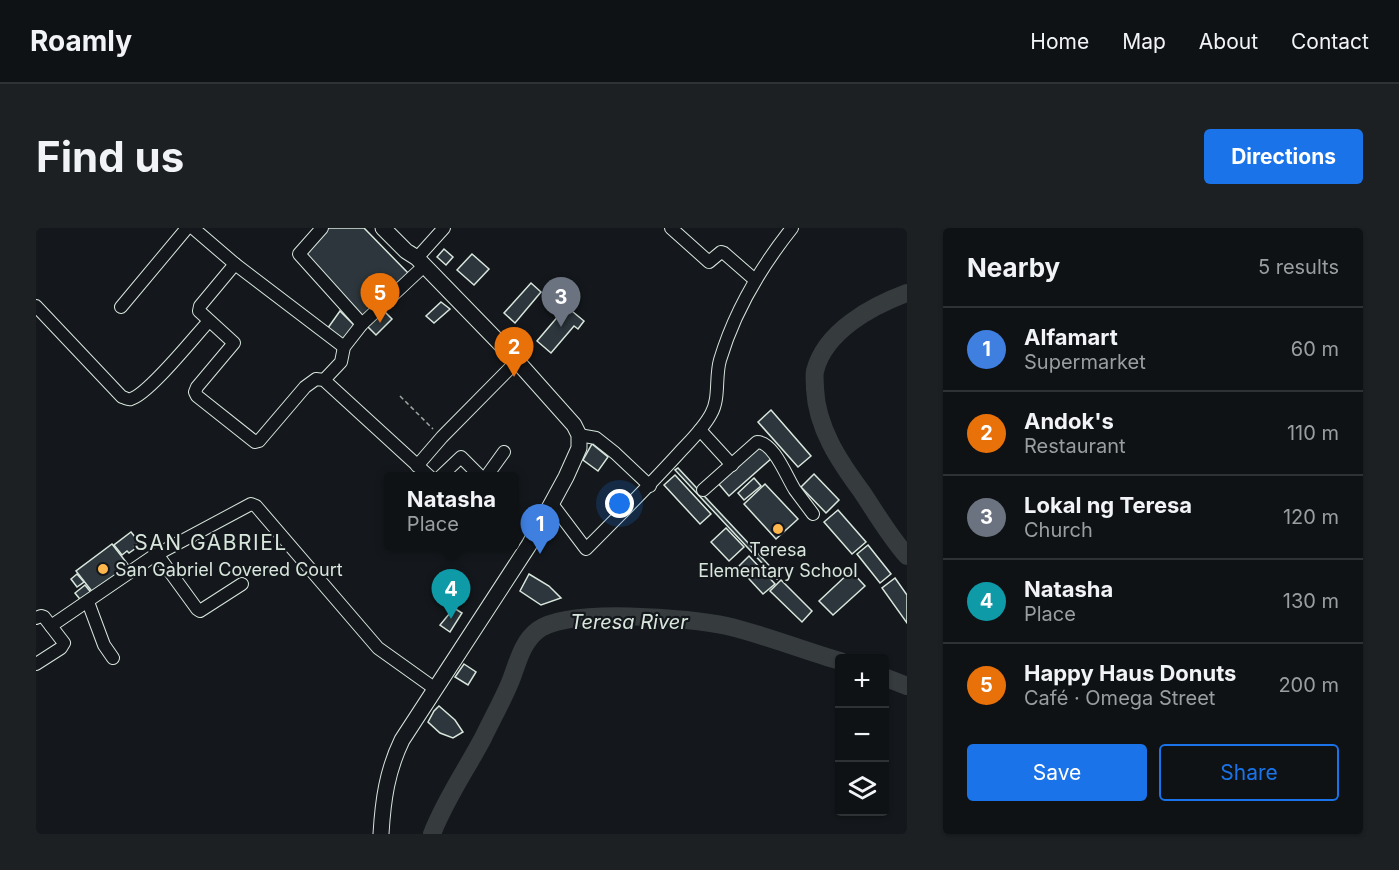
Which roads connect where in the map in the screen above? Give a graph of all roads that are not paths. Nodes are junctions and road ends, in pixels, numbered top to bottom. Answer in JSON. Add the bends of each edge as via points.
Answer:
{"nodes":[{"id":1,"x":187,"y":228,"type":"edge"},
{"id":2,"x":193,"y":228,"type":"edge"},
{"id":3,"x":322,"y":228,"type":"edge"},
{"id":4,"x":383,"y":228,"type":"edge"},
{"id":5,"x":396,"y":228,"type":"edge"},
{"id":6,"x":444,"y":228,"type":"edge"},
{"id":7,"x":671,"y":228,"type":"edge"},
{"id":8,"x":792,"y":228,"type":"edge"},
{"id":9,"x":421,"y":262,"type":"junction"},
{"id":10,"x":235,"y":264,"type":"junction"},
{"id":11,"x":755,"y":280,"type":"junction"},
{"id":12,"x":36,"y":306,"type":"edge"},
{"id":13,"x":121,"y":307,"type":"dead end"},
{"id":14,"x":209,"y":321,"type":"junction"},
{"id":15,"x":362,"y":324,"type":"junction"},
{"id":16,"x":344,"y":347,"type":"junction"},
{"id":17,"x":517,"y":361,"type":"junction"},
{"id":18,"x":324,"y":380,"type":"junction"},
{"id":19,"x":700,"y":430,"type":"junction"},
{"id":20,"x":579,"y":435,"type":"junction"},
{"id":21,"x":504,"y":452,"type":"dead end"},
{"id":22,"x":732,"y":465,"type":"junction"},
{"id":23,"x":417,"y":466,"type":"junction"},
{"id":24,"x":424,"y":472,"type":"edge"},
{"id":25,"x":446,"y":472,"type":"edge"},
{"id":26,"x":476,"y":472,"type":"edge"},
{"id":27,"x":490,"y":472,"type":"edge"},
{"id":28,"x":650,"y":486,"type":"junction"},
{"id":29,"x":704,"y":490,"type":"dead end"},
{"id":30,"x":552,"y":504,"type":"junction"},
{"id":31,"x":813,"y":514,"type":"dead end"},
{"id":32,"x":157,"y":554,"type":"junction"},
{"id":33,"x":242,"y":584,"type":"dead end"},
{"id":34,"x":88,"y":602,"type":"junction"},
{"id":35,"x":36,"y":618,"type":"edge"},
{"id":36,"x":51,"y":626,"type":"junction"},
{"id":37,"x":113,"y":658,"type":"dead end"},
{"id":38,"x":36,"y":664,"type":"edge"},
{"id":39,"x":434,"y":688,"type":"junction"},
{"id":40,"x":381,"y":834,"type":"edge"}],
"edges":[{"from":1,"to":13,"type":"street"},
{"from":2,"to":10,"type":"street"},
{"from":3,"to":15,"type":"street","via":[[299,254]]},
{"from":4,"to":9,"type":"main road"},
{"from":5,"to":9,"type":"main road"},
{"from":6,"to":9,"type":"street"},
{"from":7,"to":11,"type":"street","via":[[709,262],[724,253]]},
{"from":8,"to":11,"type":"street"},
{"from":9,"to":15,"type":"street"},
{"from":9,"to":17,"type":"main road"},
{"from":10,"to":14,"type":"street","via":[[201,306],[199,311]]},
{"from":10,"to":16,"type":"street"},
{"from":11,"to":19,"type":"street","via":[[730,332],[719,362],[712,412]]},
{"from":12,"to":14,"type":"street","via":[[128,399],[149,387]]},
{"from":14,"to":18,"type":"street","via":[[234,343],[195,392],[250,441],[259,441],[305,387],[316,379]]},
{"from":15,"to":16,"type":"street"},
{"from":16,"to":18,"type":"street","via":[[341,362]]},
{"from":17,"to":20,"type":"main road"},
{"from":17,"to":23,"type":"street"},
{"from":18,"to":23,"type":"street"},
{"from":19,"to":22,"type":"street"},
{"from":19,"to":28,"type":"street"},
{"from":20,"to":28,"type":"street","via":[[596,438]]},
{"from":20,"to":30,"type":"main road","via":[[579,448]]},
{"from":21,"to":27,"type":"street"},
{"from":22,"to":29,"type":"street"},
{"from":22,"to":31,"type":"street","via":[[757,442],[767,445]]},
{"from":23,"to":24,"type":"street"},
{"from":25,"to":26,"type":"street","via":[[461,458]]},
{"from":28,"to":30,"type":"street","via":[[586,549]]},
{"from":30,"to":39,"type":"main road","via":[[502,589]]},
{"from":32,"to":33,"type":"street","via":[[200,611]]},
{"from":32,"to":34,"type":"street"},
{"from":32,"to":39,"type":"street","via":[[251,504],[256,506],[378,648]]},
{"from":34,"to":36,"type":"street"},
{"from":34,"to":37,"type":"street"},
{"from":35,"to":36,"type":"street","via":[[44,617]]},
{"from":36,"to":38,"type":"street","via":[[63,646]]},
{"from":39,"to":40,"type":"main road","via":[[392,762],[383,800]]}]}
